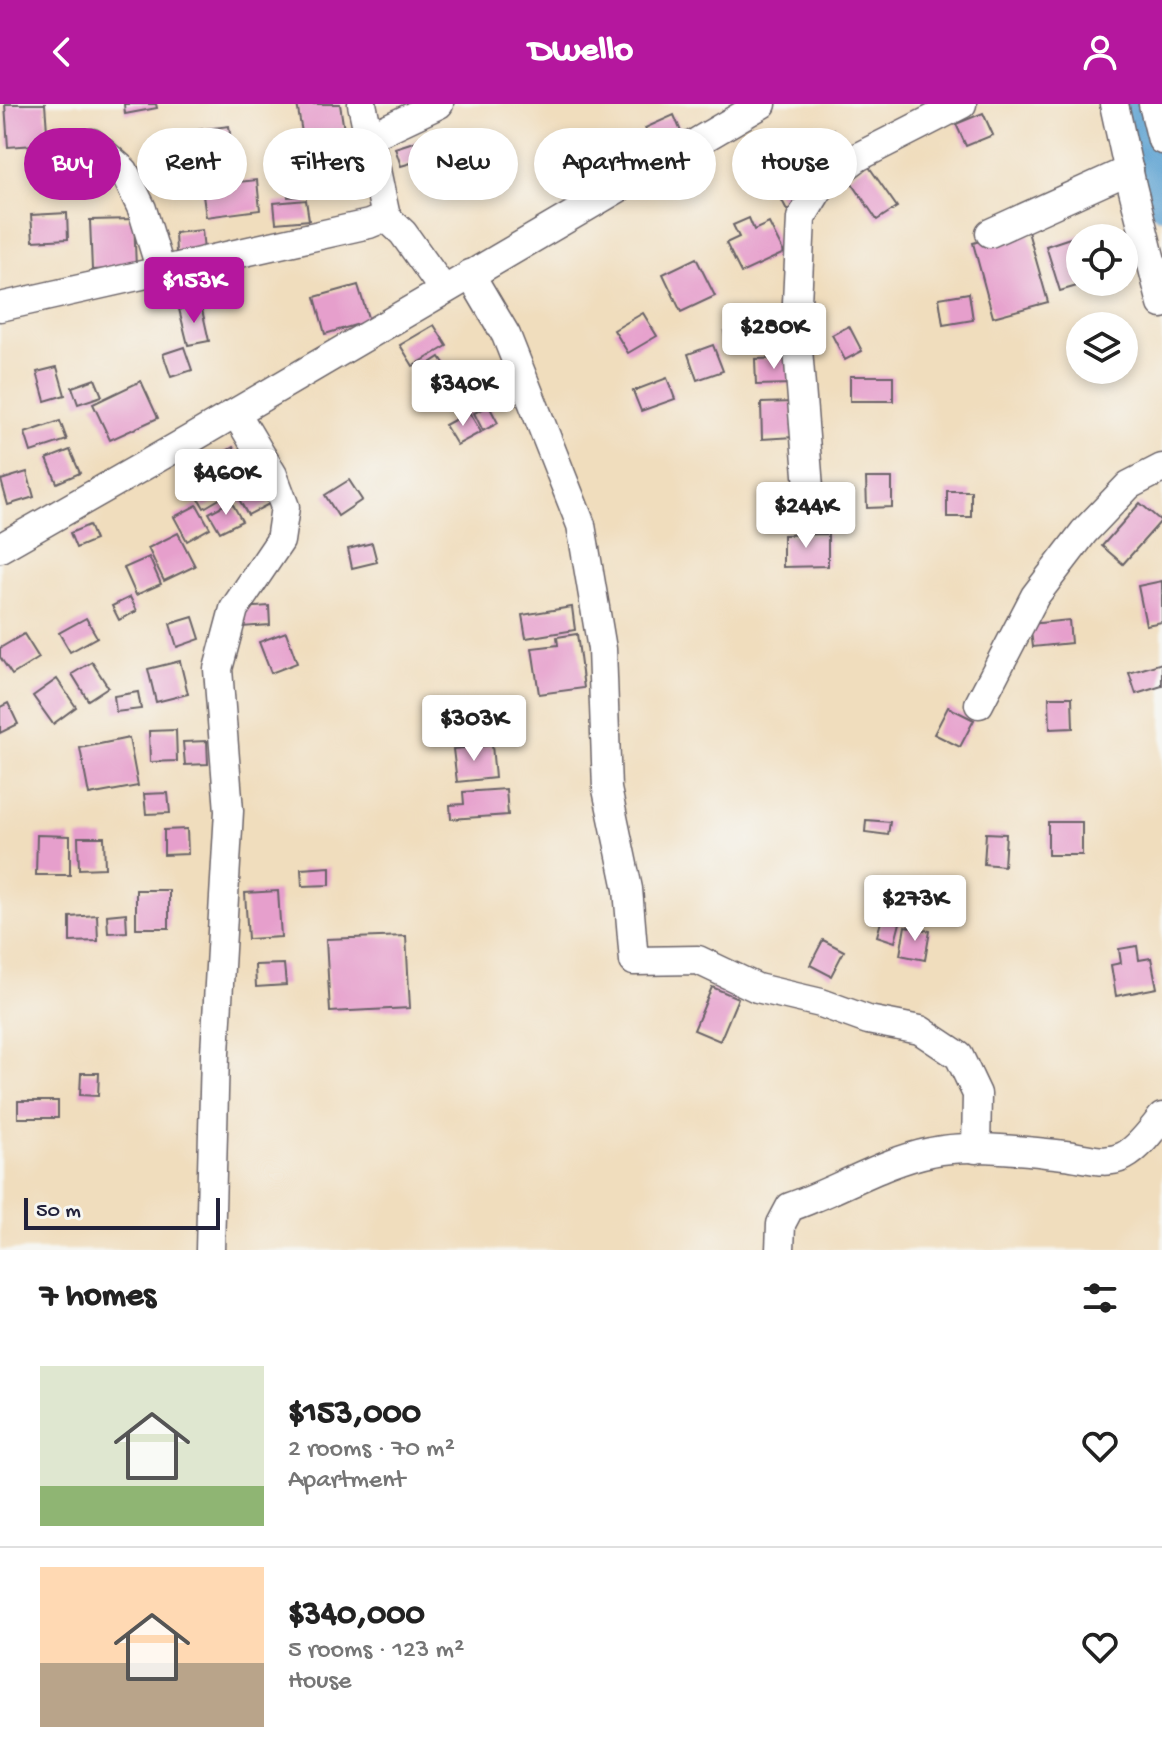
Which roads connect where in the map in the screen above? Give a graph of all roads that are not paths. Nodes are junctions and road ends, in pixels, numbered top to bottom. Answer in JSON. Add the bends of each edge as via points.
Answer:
{"nodes":[{"id":1,"x":362,"y":104,"type":"edge"},
{"id":2,"x":439,"y":104,"type":"edge"},
{"id":3,"x":762,"y":104,"type":"edge"},
{"id":4,"x":962,"y":104,"type":"edge"},
{"id":5,"x":1153,"y":104,"type":"edge"},
{"id":6,"x":1116,"y":112,"type":"edge"},
{"id":7,"x":367,"y":128,"type":"edge"},
{"id":8,"x":388,"y":128,"type":"edge"},
{"id":9,"x":1162,"y":140,"type":"edge"},
{"id":10,"x":121,"y":168,"type":"edge"},
{"id":11,"x":1113,"y":177,"type":"junction"},
{"id":12,"x":382,"y":200,"type":"edge"},
{"id":13,"x":386,"y":217,"type":"junction"},
{"id":14,"x":990,"y":233,"type":"dead end"},
{"id":15,"x":161,"y":271,"type":"junction"},
{"id":16,"x":470,"y":274,"type":"junction"},
{"id":17,"x":443,"y":289,"type":"junction"},
{"id":18,"x":1162,"y":304,"type":"edge"},
{"id":19,"x":0,"y":307,"type":"edge"},
{"id":20,"x":236,"y":413,"type":"junction"},
{"id":21,"x":1162,"y":468,"type":"edge"},
{"id":22,"x":810,"y":500,"type":"dead end"},
{"id":23,"x":0,"y":548,"type":"edge"},
{"id":24,"x":979,"y":704,"type":"dead end"},
{"id":25,"x":1162,"y":1117,"type":"edge"},
{"id":26,"x":976,"y":1149,"type":"junction"},
{"id":27,"x":210,"y":1250,"type":"edge"},
{"id":28,"x":780,"y":1250,"type":"edge"}],
"edges":[{"from":1,"to":7,"type":"street"},
{"from":2,"to":8,"type":"street"},
{"from":3,"to":16,"type":"street"},
{"from":4,"to":22,"type":"street","via":[[858,157],[822,184],[801,218],[796,324]]},
{"from":5,"to":9,"type":"street"},
{"from":6,"to":11,"type":"street"},
{"from":10,"to":15,"type":"street","via":[[142,209]]},
{"from":11,"to":14,"type":"street"},
{"from":11,"to":18,"type":"street"},
{"from":12,"to":13,"type":"street"},
{"from":13,"to":15,"type":"street"},
{"from":13,"to":17,"type":"street"},
{"from":15,"to":19,"type":"street"},
{"from":16,"to":17,"type":"street"},
{"from":16,"to":26,"type":"street","via":[[506,335],[581,525],[602,649],[607,789],[628,889],[634,961],[698,960],[757,988],[920,1030],[959,1056],[977,1094]]},
{"from":17,"to":20,"type":"street"},
{"from":20,"to":23,"type":"street"},
{"from":20,"to":27,"type":"street","via":[[273,475],[285,507],[280,541],[234,609],[218,669],[229,811]]},
{"from":21,"to":24,"type":"street","via":[[1129,485],[1084,532],[1035,596]]},
{"from":25,"to":26,"type":"street","via":[[1127,1155],[1108,1162]]},
{"from":26,"to":28,"type":"street","via":[[933,1151],[790,1207],[781,1224]]}]}
